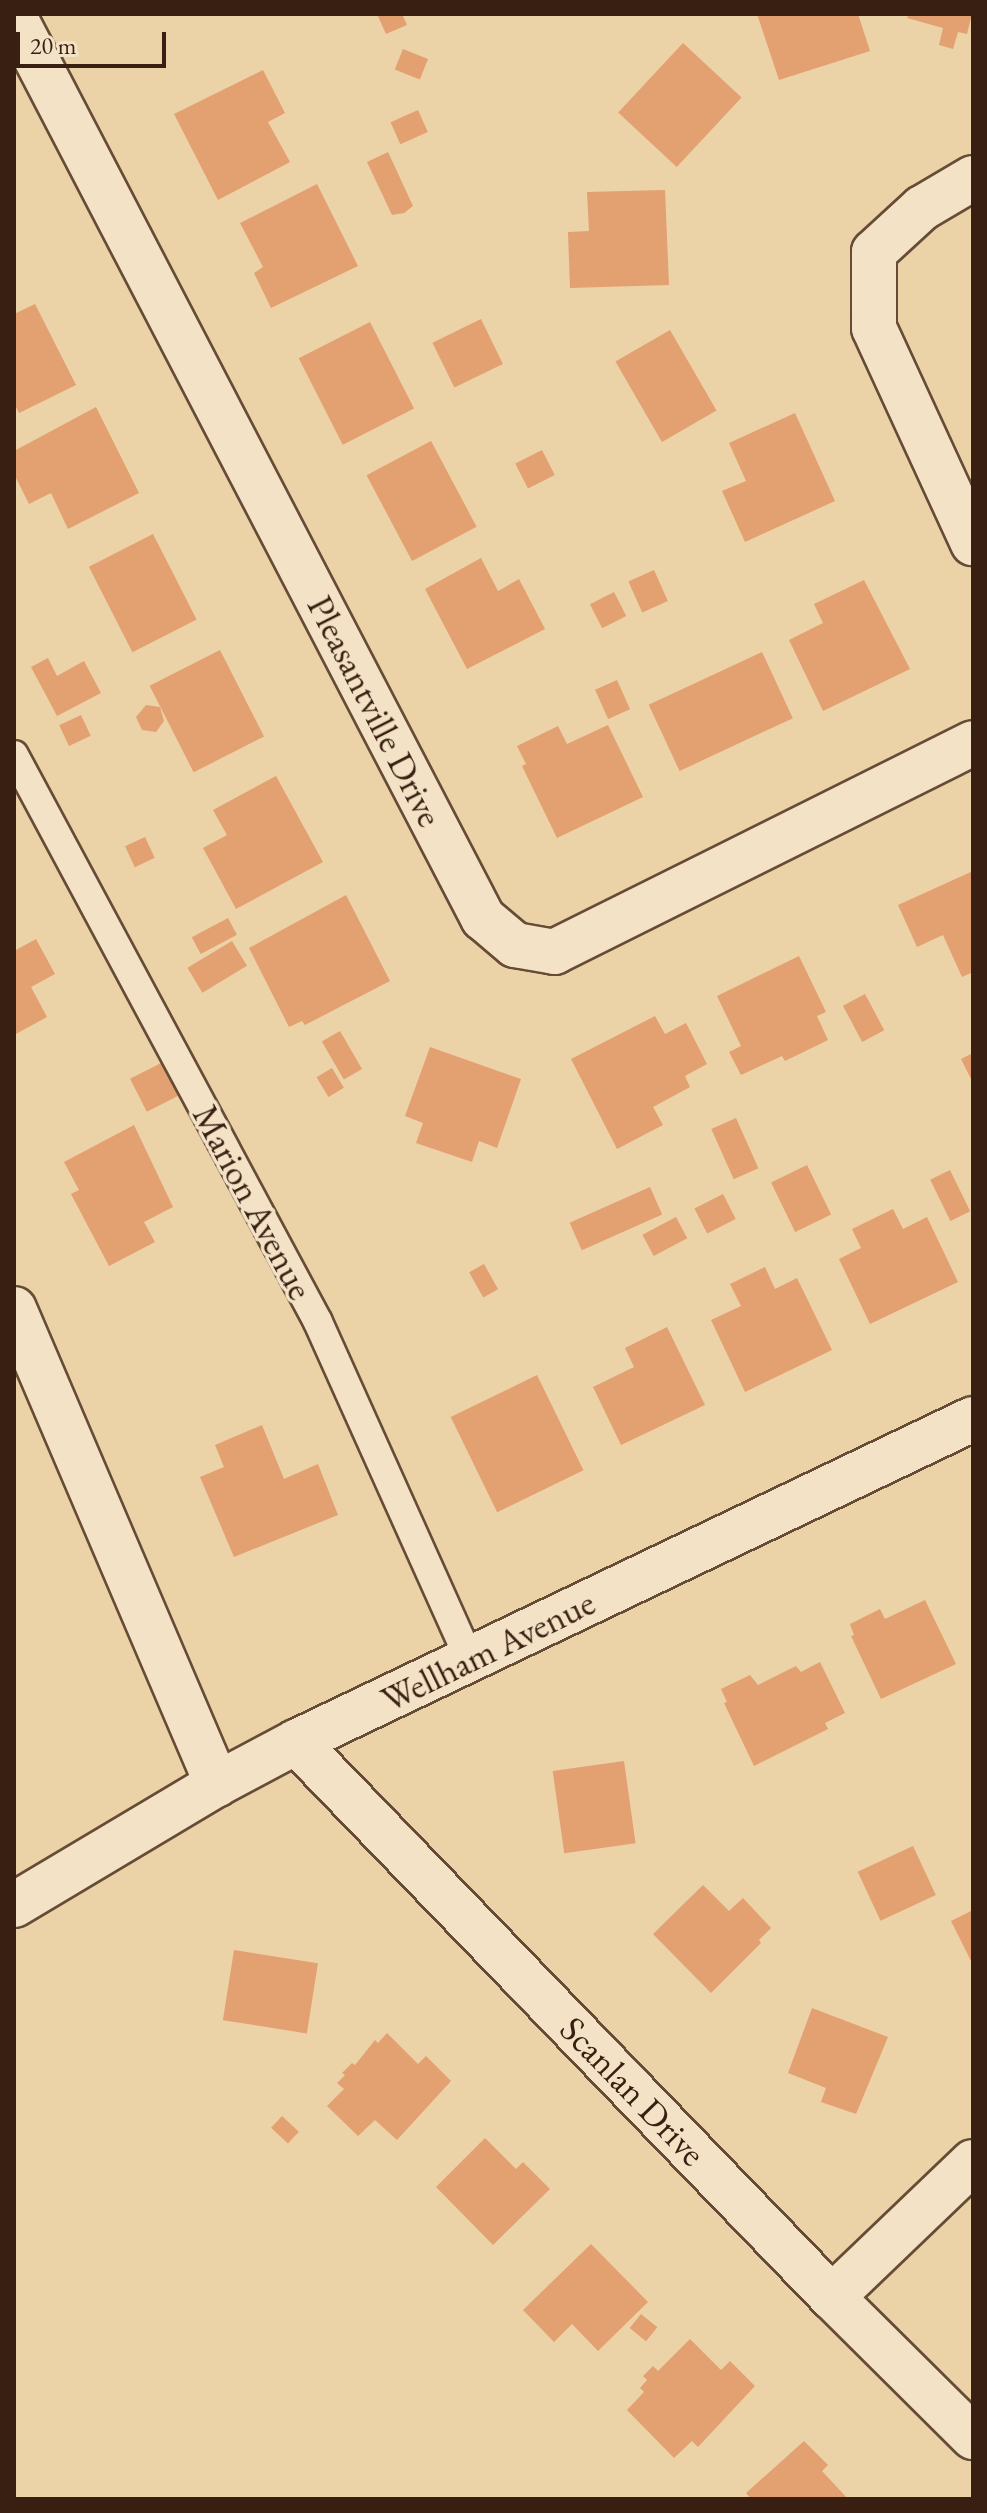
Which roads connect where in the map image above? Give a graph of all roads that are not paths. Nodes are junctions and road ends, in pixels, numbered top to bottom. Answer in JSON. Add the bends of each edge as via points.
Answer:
{"nodes":[{"id":1,"x":14,"y":16,"type":"edge"},
{"id":2,"x":973,"y":178,"type":"edge"},
{"id":3,"x":973,"y":543,"type":"edge"},
{"id":4,"x":973,"y":743,"type":"edge"},
{"id":5,"x":14,"y":755,"type":"edge"},
{"id":6,"x":14,"y":1309,"type":"edge"},
{"id":7,"x":973,"y":1419,"type":"edge"},
{"id":8,"x":470,"y":1660,"type":"junction"},
{"id":9,"x":296,"y":1742,"type":"junction"},
{"id":10,"x":217,"y":1784,"type":"junction"},
{"id":11,"x":14,"y":1905,"type":"edge"},
{"id":12,"x":973,"y":2162,"type":"edge"},
{"id":13,"x":832,"y":2297,"type":"junction"},
{"id":14,"x":973,"y":2437,"type":"edge"}],
"edges":[{"from":1,"to":4,"type":"street","name":"Pleasantville Drive","via":[[483,918],[515,945],[554,952]]},
{"from":2,"to":3,"type":"street","via":[[922,208],[874,252],[874,328]]},
{"from":5,"to":8,"type":"lane","name":"Marion Avenue","via":[[318,1322]]},
{"from":6,"to":10,"type":"street"},
{"from":7,"to":8,"type":"street","name":"Wellham Avenue"},
{"from":8,"to":9,"type":"street","name":"Wellham Avenue"},
{"from":9,"to":10,"type":"street","name":"Wellham Avenue"},
{"from":9,"to":13,"type":"street","name":"Scanlan Drive"},
{"from":10,"to":11,"type":"street","name":"Wellham Avenue"},
{"from":12,"to":13,"type":"street"},
{"from":13,"to":14,"type":"street","name":"Scanlan Drive"}]}
